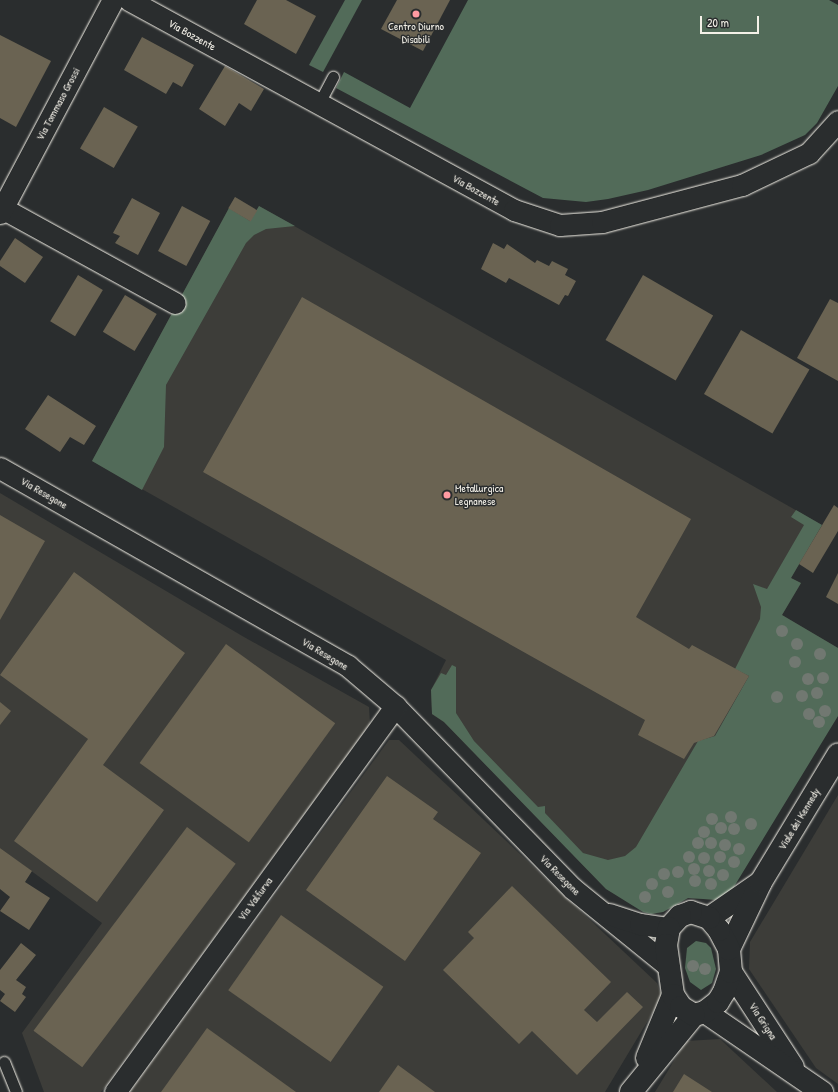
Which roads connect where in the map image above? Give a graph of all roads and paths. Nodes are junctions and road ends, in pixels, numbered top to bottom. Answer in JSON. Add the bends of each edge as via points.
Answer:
{"nodes":[{"id":1,"x":113,"y":0,"type":"edge"},
{"id":2,"x":129,"y":0,"type":"edge"},
{"id":3,"x":333,"y":77,"type":"dead end"},
{"id":4,"x":318,"y":105,"type":"junction"},
{"id":5,"x":838,"y":122,"type":"edge"},
{"id":6,"x":1,"y":211,"type":"edge"},
{"id":7,"x":176,"y":303,"type":"dead end"},
{"id":8,"x":0,"y":468,"type":"edge"},
{"id":9,"x":395,"y":706,"type":"junction"},
{"id":10,"x":838,"y":755,"type":"edge"},
{"id":11,"x":761,"y":882,"type":"junction"},
{"id":12,"x":597,"y":910,"type":"junction"},
{"id":13,"x":709,"y":918,"type":"junction"},
{"id":14,"x":669,"y":928,"type":"junction"},
{"id":15,"x":729,"y":950,"type":"junction"},
{"id":16,"x":668,"y":966,"type":"junction"},
{"id":17,"x":731,"y":972,"type":"junction"},
{"id":18,"x":673,"y":995,"type":"junction"},
{"id":19,"x":700,"y":1013,"type":"junction"},
{"id":20,"x":4,"y":1062,"type":"dead end"},
{"id":21,"x":796,"y":1071,"type":"junction"},
{"id":22,"x":633,"y":1088,"type":"edge"},
{"id":23,"x":16,"y":1092,"type":"edge"},
{"id":24,"x":115,"y":1092,"type":"edge"},
{"id":25,"x":822,"y":1092,"type":"edge"}],
"edges":[{"from":1,"to":6,"type":"street","name":"Via Tommaso Grossi"},
{"from":2,"to":4,"type":"street","name":"Via Bozzente"},
{"from":3,"to":4,"type":"lane"},
{"from":4,"to":5,"type":"street","name":"Via Bozzente","via":[[514,210],[560,225],[602,222],[742,185],[809,153]]},
{"from":6,"to":7,"type":"street","name":"Via Tommaso Grossi"},
{"from":8,"to":9,"type":"street","name":"Via Resegone","via":[[348,666]]},
{"from":9,"to":12,"type":"street","name":"Via Resegone"},
{"from":9,"to":24,"type":"street","name":"Via Valfurva"},
{"from":10,"to":11,"type":"street","name":"Viale dei Kennedy"},
{"from":11,"to":13,"type":"street","name":"Viale dei Kennedy"},
{"from":11,"to":15,"type":"street","name":"Viale dei Kennedy"},
{"from":12,"to":14,"type":"street","name":"Via Resegone","via":[[640,924]]},
{"from":12,"to":16,"type":"street","name":"Via Resegone"},
{"from":13,"to":14,"type":"street","via":[[691,912],[680,916]]},
{"from":13,"to":15,"type":"street","via":[[720,930]]},
{"from":14,"to":16,"type":"street","via":[[666,945]]},
{"from":15,"to":17,"type":"street"},
{"from":16,"to":18,"type":"street"},
{"from":17,"to":19,"type":"street","via":[[718,1002]]},
{"from":17,"to":21,"type":"street","name":"Via Grigna"},
{"from":18,"to":19,"type":"street","via":[[681,1007]]},
{"from":18,"to":22,"type":"street"},
{"from":19,"to":21,"type":"street","name":"Via Grigna"},
{"from":19,"to":22,"type":"street"},
{"from":20,"to":23,"type":"lane"},
{"from":21,"to":25,"type":"street","name":"Via Grigna"}]}
